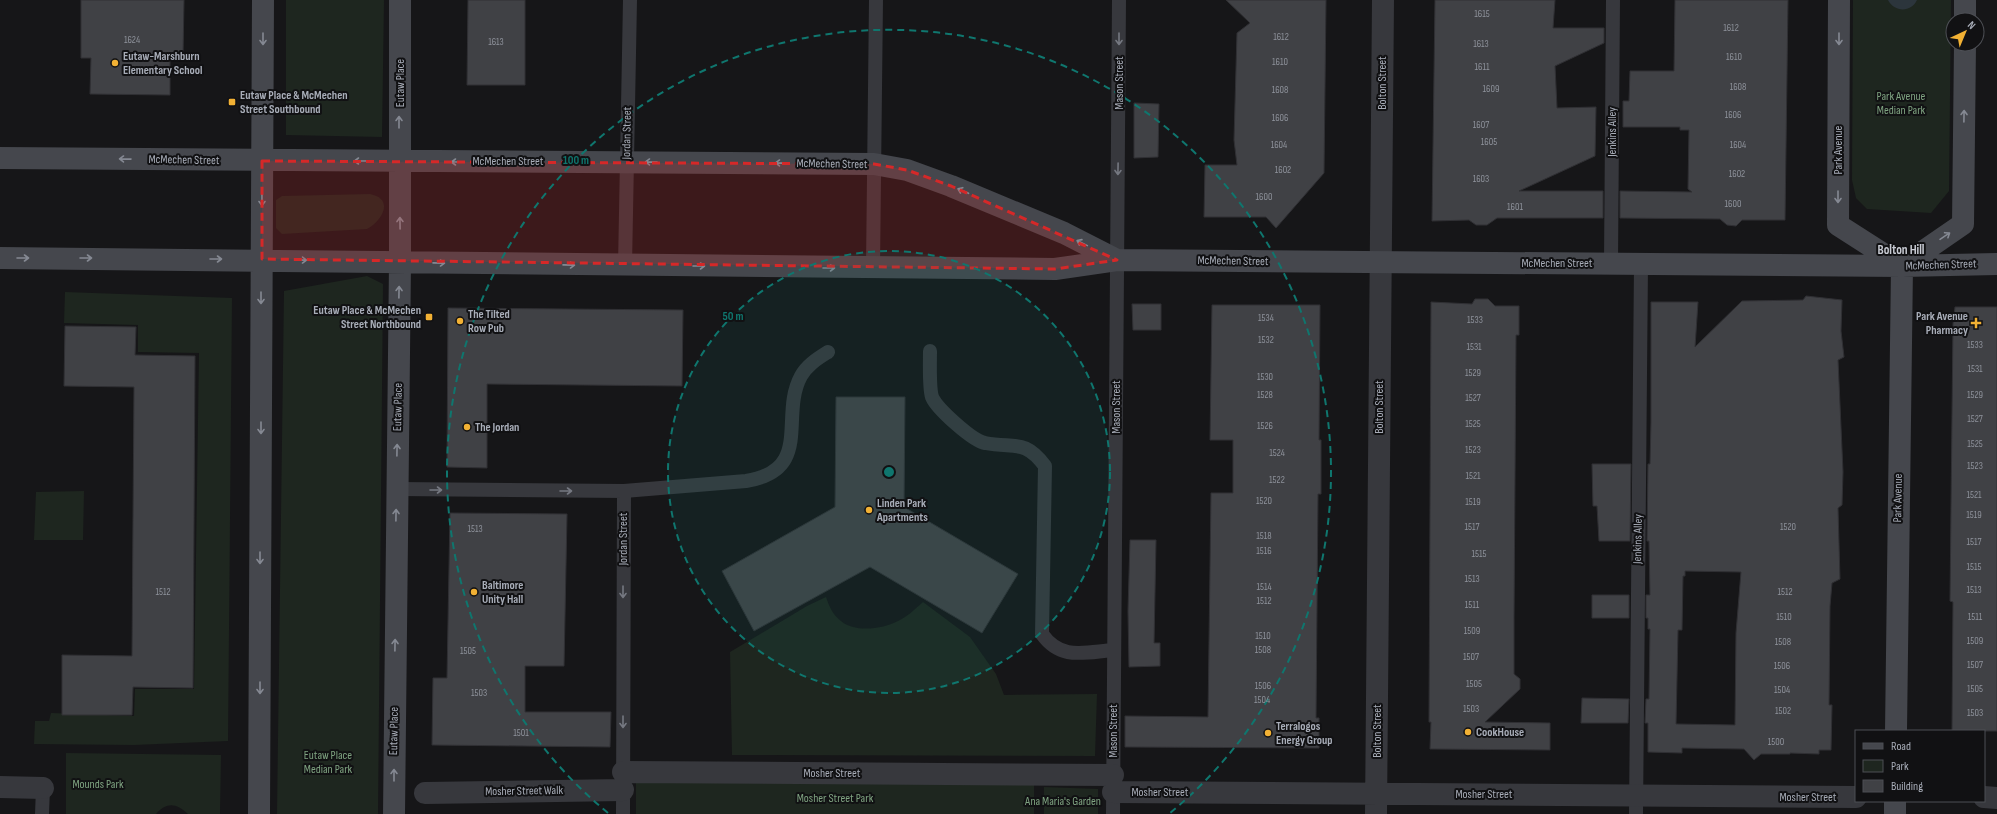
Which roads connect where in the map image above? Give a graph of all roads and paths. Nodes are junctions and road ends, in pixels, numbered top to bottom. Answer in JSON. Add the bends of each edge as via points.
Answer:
{"nodes":[{"id":1,"x":263,"y":0,"type":"edge"},
{"id":2,"x":400,"y":0,"type":"edge"},
{"id":3,"x":630,"y":0,"type":"edge"},
{"id":4,"x":876,"y":0,"type":"edge"},
{"id":5,"x":1119,"y":0,"type":"edge"},
{"id":6,"x":1383,"y":0,"type":"edge"},
{"id":7,"x":1613,"y":0,"type":"edge"},
{"id":8,"x":1839,"y":0,"type":"edge"},
{"id":9,"x":1965,"y":0,"type":"edge"},
{"id":10,"x":1965,"y":12,"type":"edge"},
{"id":11,"x":1965,"y":52,"type":"edge"},
{"id":12,"x":0,"y":158,"type":"edge"},
{"id":13,"x":262,"y":161,"type":"junction"},
{"id":14,"x":399,"y":161,"type":"junction"},
{"id":15,"x":627,"y":161,"type":"junction"},
{"id":16,"x":874,"y":164,"type":"junction"},
{"id":17,"x":0,"y":258,"type":"edge"},
{"id":18,"x":262,"y":260,"type":"junction"},
{"id":19,"x":1117,"y":260,"type":"junction"},
{"id":20,"x":400,"y":262,"type":"junction"},
{"id":21,"x":1381,"y":262,"type":"junction"},
{"id":22,"x":1611,"y":263,"type":"junction"},
{"id":23,"x":1641,"y":264,"type":"junction"},
{"id":24,"x":1997,"y":264,"type":"edge"},
{"id":25,"x":624,"y":266,"type":"junction"},
{"id":26,"x":1902,"y":266,"type":"junction"},
{"id":27,"x":873,"y":268,"type":"junction"},
{"id":28,"x":930,"y":351,"type":"dead end"},
{"id":29,"x":828,"y":352,"type":"dead end"},
{"id":30,"x":397,"y":489,"type":"junction"},
{"id":31,"x":624,"y":492,"type":"junction"},
{"id":32,"x":1114,"y":650,"type":"junction"},
{"id":33,"x":1896,"y":730,"type":"edge"},
{"id":34,"x":623,"y":781,"type":"junction"},
{"id":35,"x":1113,"y":784,"type":"junction"},
{"id":36,"x":0,"y":787,"type":"edge"},
{"id":37,"x":43,"y":788,"type":"joint"},
{"id":38,"x":425,"y":793,"type":"dead end"},
{"id":39,"x":1855,"y":797,"type":"edge"},
{"id":40,"x":1985,"y":798,"type":"edge"},
{"id":41,"x":1997,"y":798,"type":"edge"},
{"id":42,"x":1895,"y":802,"type":"edge"},
{"id":43,"x":1377,"y":804,"type":"edge"},
{"id":44,"x":1636,"y":805,"type":"edge"},
{"id":45,"x":42,"y":814,"type":"edge"},
{"id":46,"x":259,"y":814,"type":"edge"},
{"id":47,"x":394,"y":814,"type":"edge"},
{"id":48,"x":623,"y":814,"type":"edge"},
{"id":49,"x":1113,"y":814,"type":"edge"},
{"id":50,"x":1895,"y":814,"type":"edge"}],
"edges":[{"from":1,"to":13,"type":"street","one_way":true},
{"from":14,"to":2,"type":"street","name":"Eutaw Place","one_way":true},
{"from":3,"to":15,"type":"lane","name":"Jordan Street"},
{"from":4,"to":16,"type":"lane"},
{"from":5,"to":19,"type":"lane","name":"Mason Street","one_way":true},
{"from":6,"to":21,"type":"street","name":"Bolton Street"},
{"from":7,"to":22,"type":"lane","name":"Jenkins Alley"},
{"from":8,"to":26,"type":"street","name":"Park Avenue","one_way":true,"via":[[1838,225]]},
{"from":9,"to":10,"type":"street"},
{"from":26,"to":11,"type":"street","one_way":true,"via":[[1963,224]]},
{"from":13,"to":12,"type":"street","name":"McMechen Street","one_way":true},
{"from":14,"to":13,"type":"street","name":"McMechen Street","one_way":true},
{"from":13,"to":18,"type":"street","one_way":true},
{"from":15,"to":14,"type":"street","name":"McMechen Street","one_way":true},
{"from":20,"to":14,"type":"street","name":"Eutaw Place","one_way":true},
{"from":16,"to":15,"type":"street","name":"McMechen Street","one_way":true},
{"from":15,"to":25,"type":"lane","name":"Jordan Street"},
{"from":19,"to":16,"type":"street","name":"McMechen Street","one_way":true,"via":[[1064,233],[951,186],[907,170]]},
{"from":16,"to":27,"type":"lane"},
{"from":17,"to":18,"type":"street","name":"McMechen Street","one_way":true},
{"from":18,"to":20,"type":"street","name":"McMechen Street","one_way":true},
{"from":18,"to":46,"type":"street","one_way":true},
{"from":19,"to":21,"type":"street","name":"McMechen Street"},
{"from":19,"to":27,"type":"street","name":"McMechen Street","via":[[1055,269]]},
{"from":19,"to":32,"type":"lane","name":"Mason Street"},
{"from":20,"to":25,"type":"street","name":"McMechen Street","one_way":true},
{"from":30,"to":20,"type":"street","name":"Eutaw Place","one_way":true},
{"from":21,"to":22,"type":"street","name":"McMechen Street"},
{"from":21,"to":43,"type":"street","name":"Bolton Street"},
{"from":22,"to":23,"type":"street","name":"McMechen Street"},
{"from":23,"to":26,"type":"street","name":"McMechen Street"},
{"from":23,"to":44,"type":"lane","name":"Jenkins Alley"},
{"from":24,"to":26,"type":"street","name":"McMechen Street"},
{"from":25,"to":27,"type":"street","name":"McMechen Street","one_way":true},
{"from":26,"to":33,"type":"street","name":"Park Avenue"},
{"from":28,"to":32,"type":"lane","via":[[932,397],[943,412],[983,443],[1022,446],[1036,454],[1045,466],[1042,634],[1048,642],[1065,653]]},
{"from":29,"to":31,"type":"lane","via":[[811,364],[801,376],[794,393],[791,448],[776,470],[760,479]]},
{"from":30,"to":31,"type":"lane","one_way":true},
{"from":47,"to":30,"type":"street","name":"Eutaw Place","one_way":true},
{"from":31,"to":34,"type":"lane","name":"Jordan Street","one_way":true},
{"from":32,"to":35,"type":"lane","name":"Mason Street"},
{"from":34,"to":35,"type":"street","name":"Mosher Street"},
{"from":34,"to":38,"type":"street","name":"Mosher Street Walk"},
{"from":34,"to":48,"type":"lane","name":"Jordan Street"},
{"from":35,"to":43,"type":"street","name":"Mosher Street"},
{"from":35,"to":49,"type":"lane","name":"Mason Street"},
{"from":36,"to":37,"type":"street"},
{"from":37,"to":45,"type":"lane"},
{"from":39,"to":44,"type":"street","name":"Mosher Street"},
{"from":40,"to":41,"type":"street"},
{"from":42,"to":50,"type":"street"},
{"from":43,"to":44,"type":"street","name":"Mosher Street"}]}
